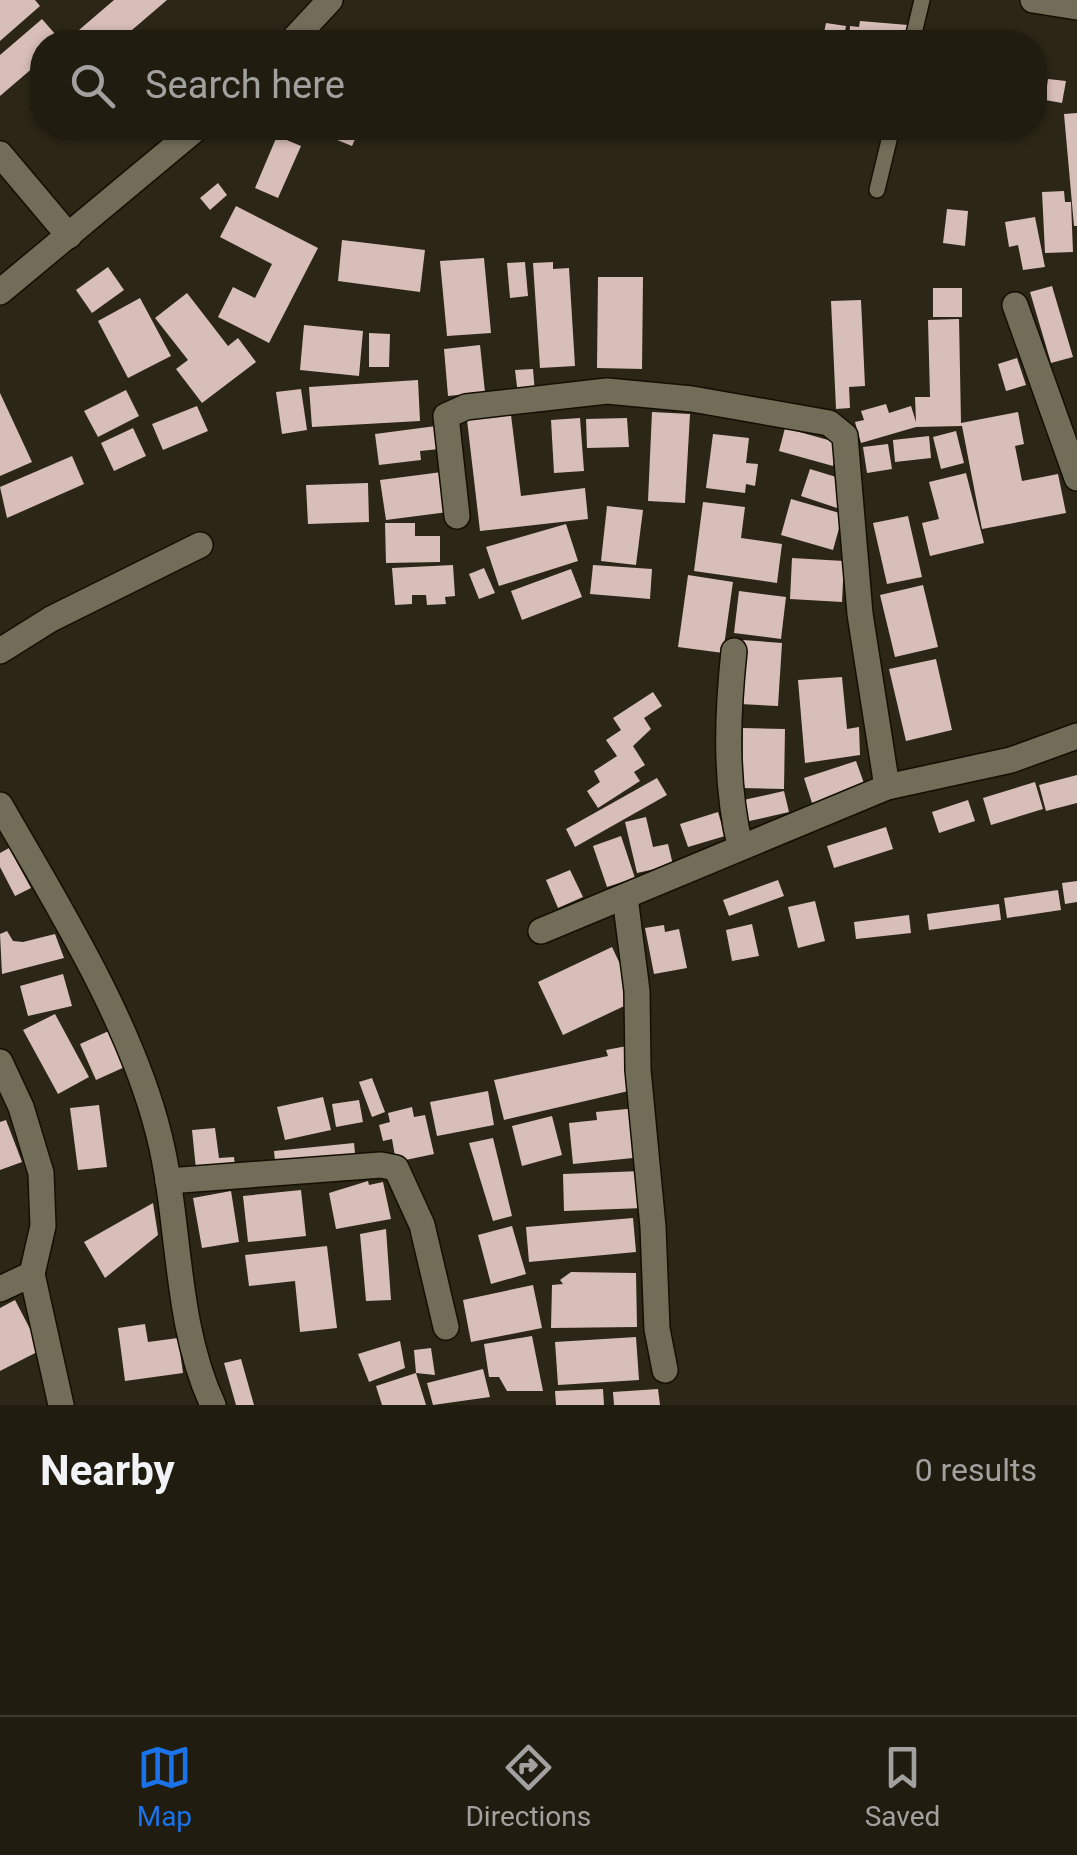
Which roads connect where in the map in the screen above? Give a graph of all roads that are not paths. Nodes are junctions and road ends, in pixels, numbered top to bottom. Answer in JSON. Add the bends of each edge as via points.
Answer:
{"nodes":[{"id":1,"x":330,"y":0,"type":"edge"},
{"id":2,"x":922,"y":0,"type":"edge"},
{"id":3,"x":1032,"y":0,"type":"edge"},
{"id":4,"x":1077,"y":8,"type":"edge"},
{"id":5,"x":302,"y":30,"type":"edge"},
{"id":6,"x":915,"y":30,"type":"edge"},
{"id":7,"x":184,"y":140,"type":"edge"},
{"id":8,"x":889,"y":140,"type":"edge"},
{"id":9,"x":0,"y":154,"type":"edge"},
{"id":10,"x":877,"y":190,"type":"dead end"},
{"id":11,"x":69,"y":236,"type":"junction"},
{"id":12,"x":0,"y":292,"type":"edge"},
{"id":13,"x":1015,"y":305,"type":"dead end"},
{"id":14,"x":1077,"y":478,"type":"edge"},
{"id":15,"x":457,"y":516,"type":"dead end"},
{"id":16,"x":200,"y":544,"type":"dead end"},
{"id":17,"x":0,"y":651,"type":"edge"},
{"id":18,"x":734,"y":652,"type":"dead end"},
{"id":19,"x":1077,"y":736,"type":"edge"},
{"id":20,"x":887,"y":788,"type":"junction"},
{"id":21,"x":0,"y":805,"type":"edge"},
{"id":22,"x":740,"y":846,"type":"junction"},
{"id":23,"x":625,"y":897,"type":"junction"},
{"id":24,"x":541,"y":931,"type":"dead end"},
{"id":25,"x":0,"y":1062,"type":"edge"},
{"id":26,"x":168,"y":1181,"type":"junction"},
{"id":27,"x":32,"y":1274,"type":"junction"},
{"id":28,"x":0,"y":1289,"type":"edge"},
{"id":29,"x":446,"y":1328,"type":"dead end"},
{"id":30,"x":665,"y":1370,"type":"dead end"},
{"id":31,"x":61,"y":1405,"type":"edge"},
{"id":32,"x":213,"y":1405,"type":"edge"}],
"edges":[{"from":1,"to":5,"type":"street"},
{"from":2,"to":6,"type":"lane"},
{"from":3,"to":4,"type":"street"},
{"from":7,"to":11,"type":"street"},
{"from":8,"to":10,"type":"lane"},
{"from":9,"to":11,"type":"street"},
{"from":11,"to":12,"type":"street"},
{"from":13,"to":14,"type":"street"},
{"from":15,"to":20,"type":"street","via":[[446,416],[466,407],[608,391],[829,422],[846,436],[860,614]]},
{"from":16,"to":17,"type":"street"},
{"from":18,"to":22,"type":"street","via":[[730,802]]},
{"from":19,"to":20,"type":"street","via":[[1011,760]]},
{"from":20,"to":22,"type":"street"},
{"from":21,"to":26,"type":"street","via":[[54,898],[145,1084]]},
{"from":22,"to":23,"type":"street"},
{"from":23,"to":24,"type":"street"},
{"from":23,"to":30,"type":"street","via":[[638,991],[638,1070]]},
{"from":25,"to":27,"type":"street","via":[[41,1173],[44,1226]]},
{"from":26,"to":29,"type":"street","via":[[396,1168],[422,1225]]},
{"from":26,"to":32,"type":"street","via":[[184,1298]]},
{"from":27,"to":28,"type":"street"},
{"from":27,"to":31,"type":"street"}]}
